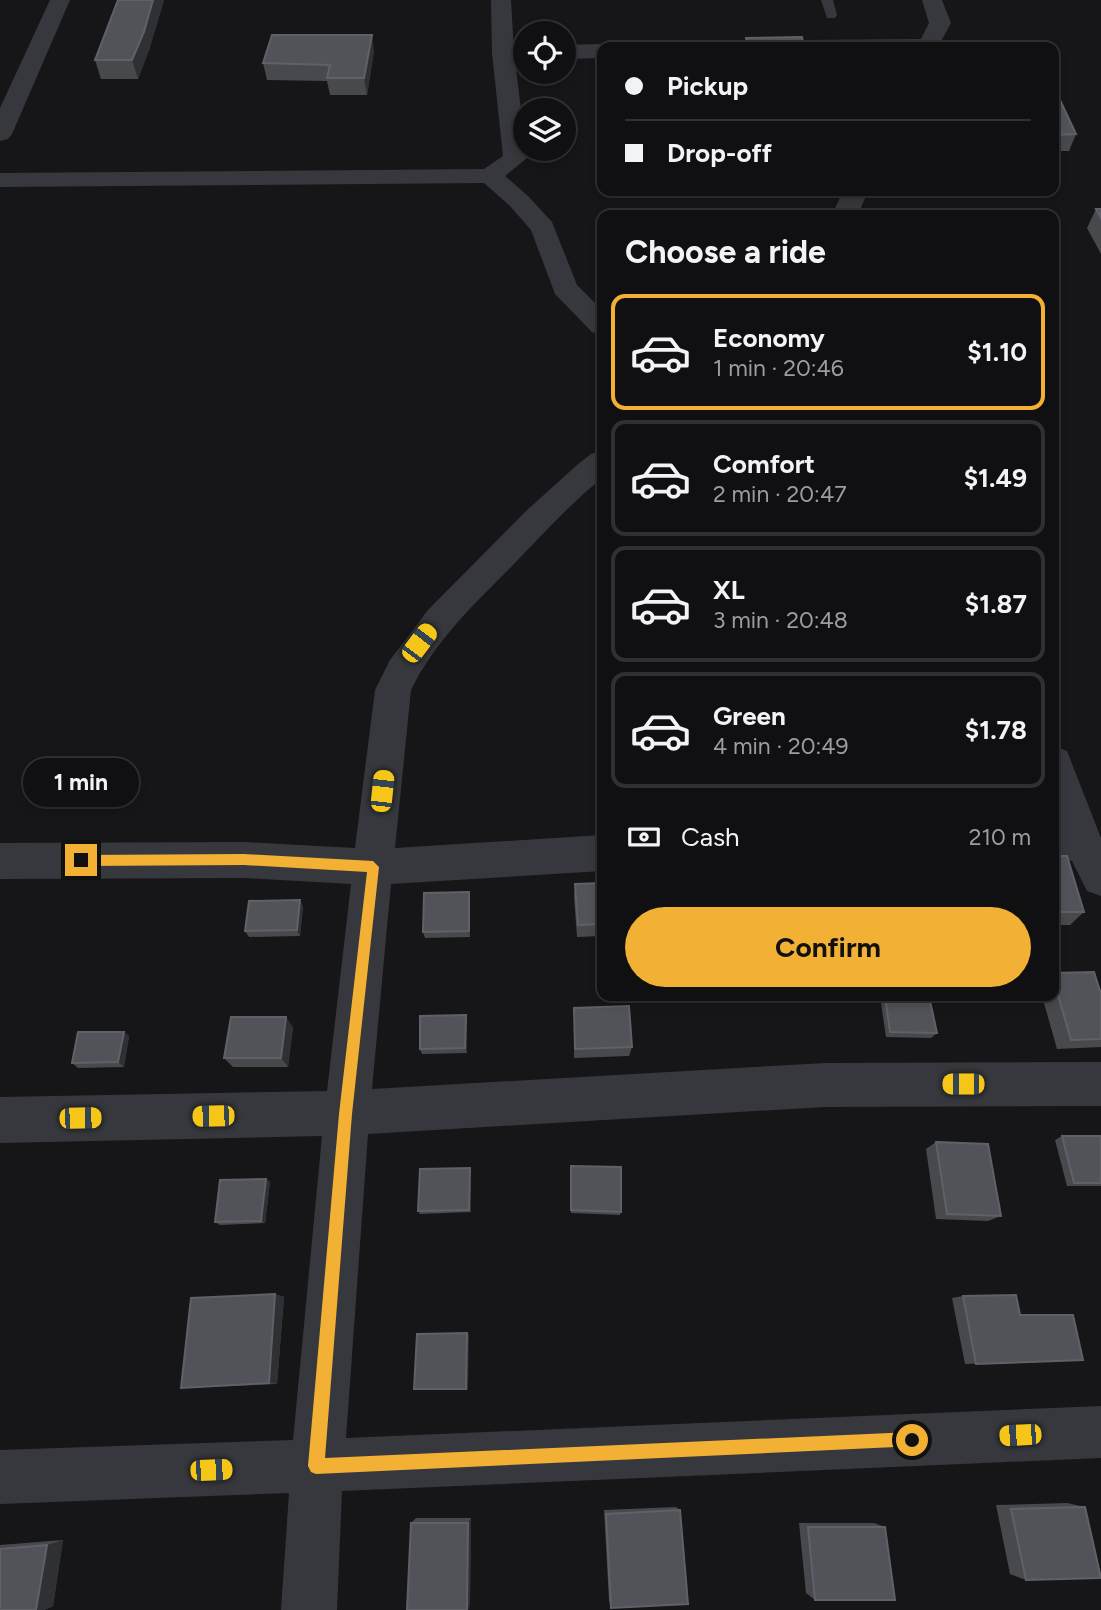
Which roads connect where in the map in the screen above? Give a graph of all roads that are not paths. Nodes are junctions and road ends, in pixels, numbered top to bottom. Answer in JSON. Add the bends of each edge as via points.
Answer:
{"nodes":[{"id":1,"x":60,"y":0,"type":"edge"},
{"id":2,"x":501,"y":0,"type":"edge"},
{"id":3,"x":827,"y":0,"type":"edge"},
{"id":4,"x":932,"y":0,"type":"edge"},
{"id":5,"x":831,"y":15,"type":"dead end"},
{"id":6,"x":930,"y":42,"type":"edge"},
{"id":7,"x":513,"y":49,"type":"edge"},
{"id":8,"x":597,"y":51,"type":"edge"},
{"id":9,"x":576,"y":52,"type":"edge"},
{"id":10,"x":514,"y":84,"type":"edge"},
{"id":11,"x":0,"y":134,"type":"edge"},
{"id":12,"x":490,"y":176,"type":"junction"},
{"id":13,"x":0,"y":180,"type":"edge"},
{"id":14,"x":597,"y":321,"type":"edge"},
{"id":15,"x":597,"y":466,"type":"edge"},
{"id":16,"x":1059,"y":780,"type":"edge"},
{"id":17,"x":597,"y":853,"type":"edge"},
{"id":18,"x":1080,"y":855,"type":"edge"},
{"id":19,"x":0,"y":861,"type":"edge"},
{"id":20,"x":373,"y":867,"type":"junction"},
{"id":21,"x":1101,"y":1084,"type":"edge"},
{"id":22,"x":346,"y":1114,"type":"junction"},
{"id":23,"x":0,"y":1120,"type":"edge"},
{"id":24,"x":1101,"y":1432,"type":"edge"},
{"id":25,"x":316,"y":1466,"type":"junction"},
{"id":26,"x":0,"y":1476,"type":"edge"},
{"id":27,"x":309,"y":1610,"type":"edge"}],
"edges":[{"from":1,"to":11,"type":"street"},
{"from":2,"to":7,"type":"street"},
{"from":3,"to":5,"type":"lane"},
{"from":4,"to":6,"type":"street","via":[[940,23]]},
{"from":8,"to":9,"type":"street"},
{"from":10,"to":12,"type":"street","via":[[515,158]]},
{"from":12,"to":13,"type":"street"},
{"from":12,"to":14,"type":"street","via":[[543,228],[565,288]]},
{"from":15,"to":20,"type":"street","via":[[570,486],[433,625],[406,661],[393,690]]},
{"from":16,"to":18,"type":"street"},
{"from":17,"to":20,"type":"street"},
{"from":19,"to":20,"type":"street","via":[[244,859]]},
{"from":20,"to":22,"type":"street"},
{"from":21,"to":22,"type":"street","via":[[825,1085]]},
{"from":22,"to":23,"type":"street"},
{"from":22,"to":25,"type":"street"},
{"from":24,"to":25,"type":"street"},
{"from":25,"to":26,"type":"street"},
{"from":25,"to":27,"type":"street"}]}
